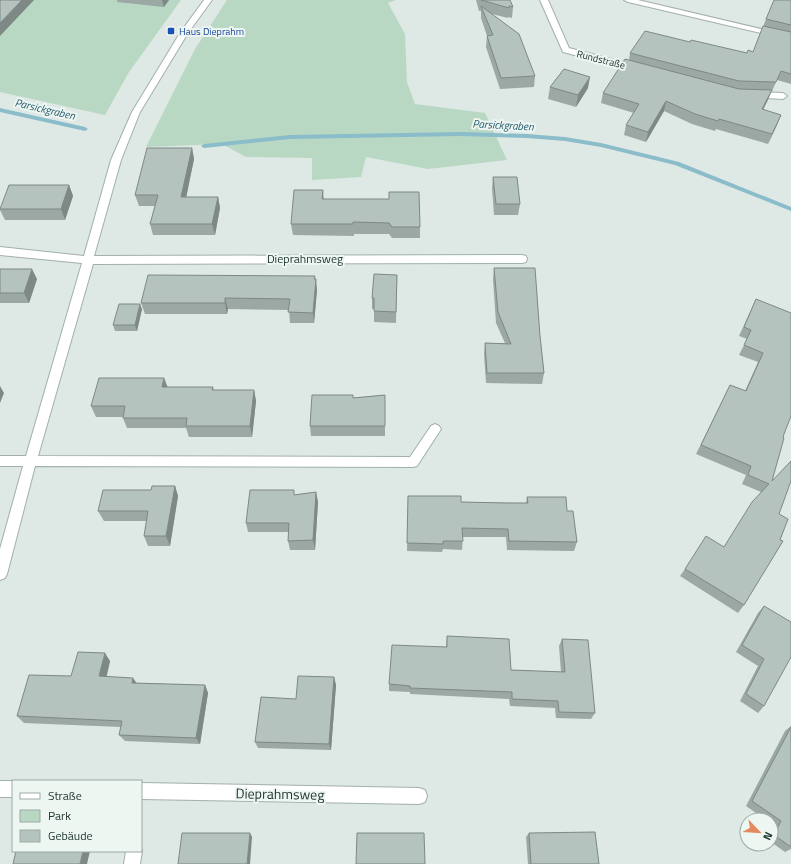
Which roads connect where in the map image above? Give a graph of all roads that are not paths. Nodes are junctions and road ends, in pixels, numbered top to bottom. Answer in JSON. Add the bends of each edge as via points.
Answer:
{"nodes":[{"id":1,"x":208,"y":0,"type":"edge"},
{"id":2,"x":544,"y":0,"type":"edge"},
{"id":3,"x":628,"y":0,"type":"edge"},
{"id":4,"x":791,"y":38,"type":"edge"},
{"id":5,"x":643,"y":70,"type":"edge"},
{"id":6,"x":744,"y":94,"type":"edge"},
{"id":7,"x":783,"y":96,"type":"dead end"},
{"id":8,"x":0,"y":251,"type":"edge"},
{"id":9,"x":522,"y":259,"type":"dead end"},
{"id":10,"x":88,"y":260,"type":"junction"},
{"id":11,"x":435,"y":429,"type":"dead end"},
{"id":12,"x":0,"y":460,"type":"edge"},
{"id":13,"x":30,"y":462,"type":"junction"},
{"id":14,"x":0,"y":574,"type":"edge"},
{"id":15,"x":0,"y":789,"type":"edge"},
{"id":16,"x":12,"y":789,"type":"edge"},
{"id":17,"x":142,"y":795,"type":"edge"},
{"id":18,"x":419,"y":796,"type":"dead end"},
{"id":19,"x":134,"y":852,"type":"edge"},
{"id":20,"x":132,"y":864,"type":"edge"}],
"edges":[{"from":1,"to":10,"type":"street","via":[[184,33],[136,112],[116,160]]},
{"from":2,"to":5,"type":"street","name":"Rundstraße","via":[[566,50]]},
{"from":3,"to":4,"type":"street"},
{"from":6,"to":7,"type":"street"},
{"from":8,"to":10,"type":"street","name":"Dieprahmsweg"},
{"from":9,"to":10,"type":"street","name":"Dieprahmsweg"},
{"from":10,"to":13,"type":"street"},
{"from":11,"to":13,"type":"street","via":[[413,462]]},
{"from":12,"to":13,"type":"street"},
{"from":13,"to":14,"type":"street"},
{"from":15,"to":16,"type":"street"},
{"from":17,"to":18,"type":"street","name":"Dieprahmsweg"},
{"from":19,"to":20,"type":"street"}]}
